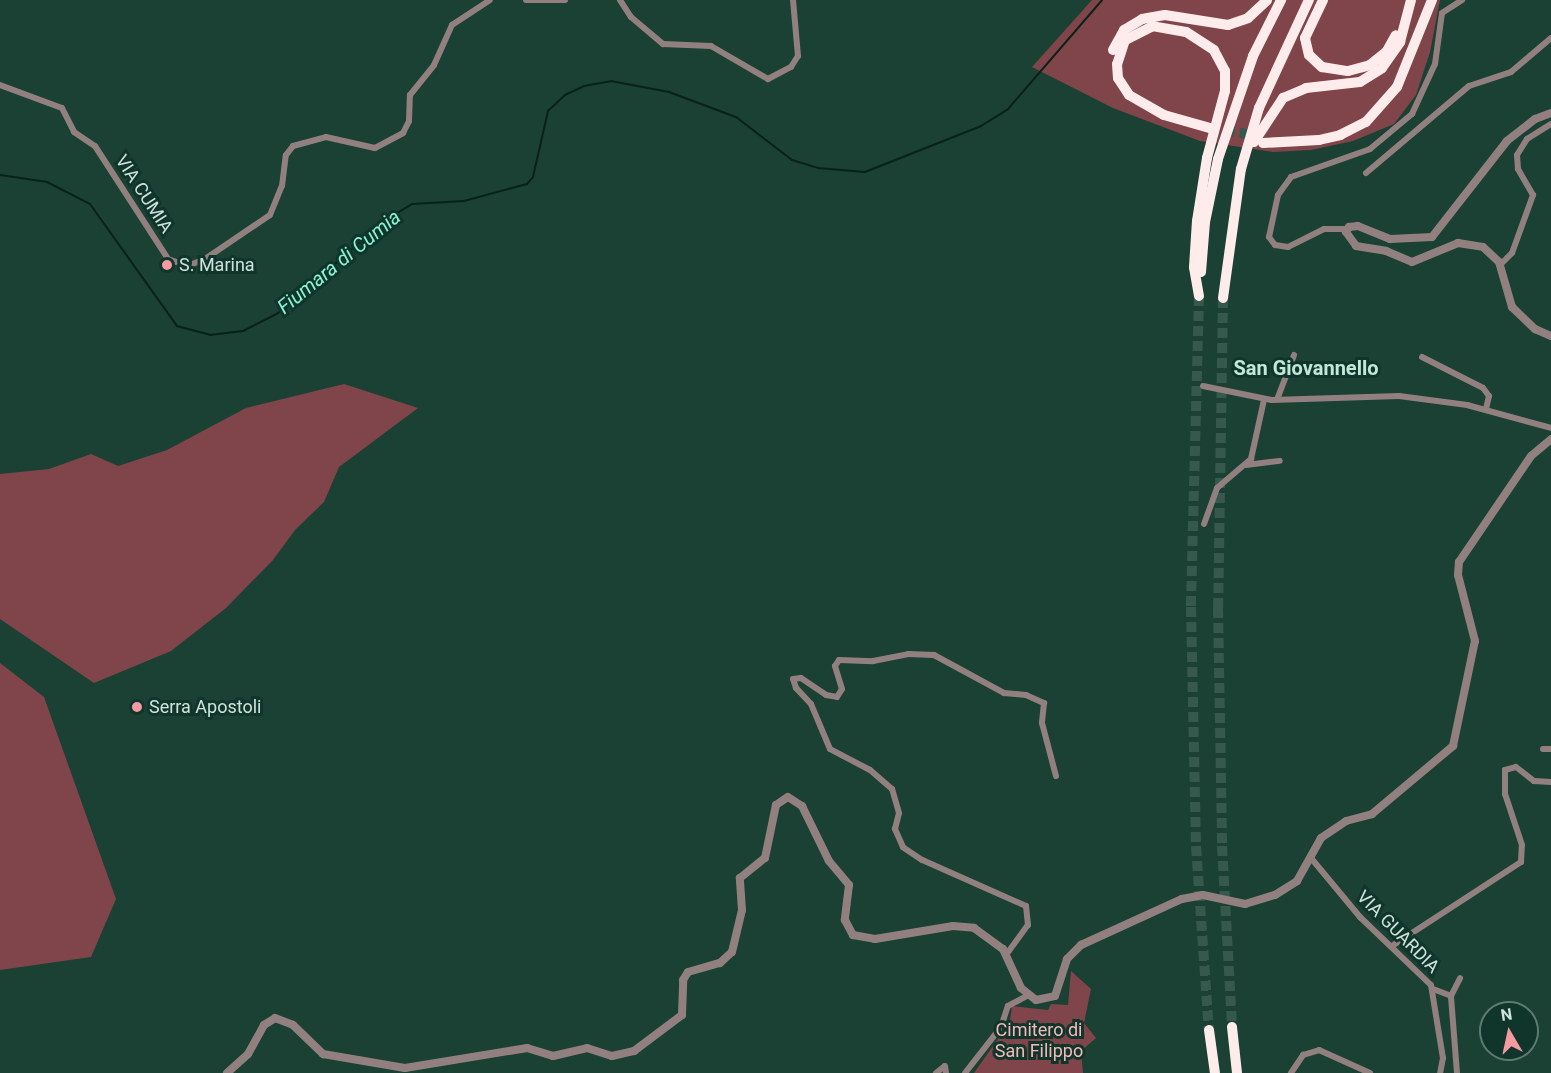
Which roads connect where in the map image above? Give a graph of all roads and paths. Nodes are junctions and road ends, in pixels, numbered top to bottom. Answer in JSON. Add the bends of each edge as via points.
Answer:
{"nodes":[{"id":1,"x":490,"y":0,"type":"edge"},
{"id":2,"x":526,"y":0,"type":"edge"},
{"id":3,"x":565,"y":0,"type":"edge"},
{"id":4,"x":620,"y":0,"type":"edge"},
{"id":5,"x":793,"y":0,"type":"edge"},
{"id":6,"x":1267,"y":0,"type":"edge"},
{"id":7,"x":1281,"y":0,"type":"edge"},
{"id":8,"x":1309,"y":0,"type":"edge"},
{"id":9,"x":1323,"y":0,"type":"edge"},
{"id":10,"x":1406,"y":0,"type":"edge"},
{"id":11,"x":1411,"y":0,"type":"edge"},
{"id":12,"x":1426,"y":0,"type":"edge"},
{"id":13,"x":1432,"y":0,"type":"edge"},
{"id":14,"x":1462,"y":0,"type":"edge"},
{"id":15,"x":1551,"y":38,"type":"edge"},
{"id":16,"x":0,"y":85,"type":"edge"},
{"id":17,"x":1551,"y":113,"type":"edge"},
{"id":18,"x":1551,"y":124,"type":"edge"},
{"id":19,"x":1241,"y":169,"type":"junction"},
{"id":20,"x":1366,"y":173,"type":"dead end"},
{"id":21,"x":1346,"y":229,"type":"junction"},
{"id":22,"x":1500,"y":265,"type":"junction"},
{"id":23,"x":1223,"y":298,"type":"tunnel mouth"},
{"id":24,"x":1551,"y":336,"type":"edge"},
{"id":25,"x":1294,"y":355,"type":"dead end"},
{"id":26,"x":1422,"y":357,"type":"dead end"},
{"id":27,"x":1203,"y":386,"type":"dead end"},
{"id":28,"x":1278,"y":397,"type":"junction"},
{"id":29,"x":1264,"y":400,"type":"junction"},
{"id":30,"x":1486,"y":409,"type":"junction"},
{"id":31,"x":1551,"y":428,"type":"edge"},
{"id":32,"x":1551,"y":439,"type":"edge"},
{"id":33,"x":1280,"y":461,"type":"dead end"},
{"id":34,"x":1246,"y":465,"type":"junction"},
{"id":35,"x":1204,"y":524,"type":"dead end"},
{"id":36,"x":1543,"y":749,"type":"dead end"},
{"id":37,"x":1551,"y":749,"type":"edge"},
{"id":38,"x":1056,"y":776,"type":"dead end"},
{"id":39,"x":1551,"y":782,"type":"edge"},
{"id":40,"x":1311,"y":858,"type":"junction"},
{"id":41,"x":1392,"y":946,"type":"junction"},
{"id":42,"x":1006,"y":955,"type":"junction"},
{"id":43,"x":1460,"y":978,"type":"dead end"},
{"id":44,"x":1433,"y":989,"type":"junction"},
{"id":45,"x":1027,"y":996,"type":"junction"},
{"id":46,"x":1451,"y":996,"type":"junction"},
{"id":47,"x":1232,"y":1027,"type":"tunnel mouth"},
{"id":48,"x":227,"y":1073,"type":"edge"},
{"id":49,"x":936,"y":1073,"type":"edge"},
{"id":50,"x":946,"y":1073,"type":"edge"},
{"id":51,"x":965,"y":1073,"type":"edge"},
{"id":52,"x":1209,"y":1073,"type":"edge"},
{"id":53,"x":1215,"y":1073,"type":"edge"},
{"id":54,"x":1239,"y":1073,"type":"edge"},
{"id":55,"x":1291,"y":1073,"type":"edge"},
{"id":56,"x":1370,"y":1073,"type":"edge"},
{"id":57,"x":1440,"y":1073,"type":"edge"},
{"id":58,"x":1457,"y":1073,"type":"edge"}],
"edges":[{"from":1,"to":16,"type":"street","name":"VIA CUMIA","via":[[452,25],[437,60],[411,95],[408,124],[403,133],[375,148],[326,137],[293,146],[286,155],[282,186],[270,215],[205,259],[187,266],[168,259],[95,146],[74,132],[62,108]]},
{"from":2,"to":3,"type":"street"},
{"from":4,"to":5,"type":"street","via":[[631,17],[663,44],[711,46],[768,80],[791,67],[798,56]]},
{"from":6,"to":7,"type":"highway","via":[[1248,18],[1228,25],[1153,15],[1124,30],[1115,43],[1111,72],[1125,98],[1161,120],[1209,131],[1164,115],[1129,95],[1118,78],[1117,64],[1125,40],[1153,26],[1186,32],[1214,50],[1225,71],[1225,91],[1207,158],[1197,220],[1194,267],[1199,297],[1205,222],[1218,159],[1253,56]]},
{"from":8,"to":19,"type":"highway","via":[[1259,108]]},
{"from":9,"to":10,"type":"highway","via":[[1306,33],[1307,50],[1317,64],[1338,71],[1370,65],[1387,51]]},
{"from":11,"to":19,"type":"highway","via":[[1400,42],[1382,68],[1360,82],[1306,88],[1283,98],[1273,108]]},
{"from":12,"to":13,"type":"highway","via":[[1398,77],[1385,97],[1363,117],[1338,131],[1264,140],[1319,140],[1366,122],[1397,87]]},
{"from":14,"to":21,"type":"street","via":[[1442,13],[1431,75],[1412,114],[1370,149],[1304,170],[1286,182],[1277,200],[1269,237],[1275,245],[1288,247],[1324,229]]},
{"from":15,"to":20,"type":"street","via":[[1511,72],[1468,86]]},
{"from":17,"to":21,"type":"street","via":[[1507,141],[1432,237],[1390,239],[1358,226]]},
{"from":18,"to":22,"type":"street","via":[[1527,139],[1517,155],[1518,169],[1533,195],[1512,253]]},
{"from":19,"to":23,"type":"highway"},
{"from":21,"to":22,"type":"street","via":[[1352,244],[1412,262],[1445,246],[1468,243],[1490,252]]},
{"from":22,"to":24,"type":"street","via":[[1512,307],[1535,329]]},
{"from":25,"to":28,"type":"street"},
{"from":26,"to":30,"type":"street","via":[[1484,388],[1489,396]]},
{"from":27,"to":29,"type":"street"},
{"from":28,"to":29,"type":"street"},
{"from":28,"to":30,"type":"street","via":[[1399,396]]},
{"from":29,"to":34,"type":"street","via":[[1254,453]]},
{"from":30,"to":31,"type":"street","via":[[1521,423]]},
{"from":32,"to":40,"type":"street","via":[[1531,456],[1459,562],[1458,575],[1474,641],[1453,746],[1372,814],[1346,821],[1324,835]]},
{"from":33,"to":34,"type":"street"},
{"from":34,"to":35,"type":"street","via":[[1217,488]]},
{"from":36,"to":37,"type":"street"},
{"from":38,"to":42,"type":"street","via":[[1042,723],[1044,703],[1026,695],[1004,693],[934,655],[908,654],[873,662],[839,660],[835,666],[842,689],[837,698],[826,696],[801,678],[794,680],[811,704],[830,749],[870,770],[892,789],[899,813],[896,834],[903,848],[1026,906],[1028,925]]},
{"from":39,"to":41,"type":"street","via":[[1534,781],[1516,767],[1505,770],[1505,794],[1522,845],[1521,862]]},
{"from":40,"to":41,"type":"street","name":"VIA GUARDIA","via":[[1360,917]]},
{"from":40,"to":45,"type":"street","via":[[1297,881],[1267,899],[1245,904],[1189,896],[1089,940],[1069,955],[1055,996],[1041,1000]]},
{"from":41,"to":44,"type":"street","name":"VIA GUARDIA"},
{"from":42,"to":45,"type":"street"},
{"from":42,"to":48,"type":"street","via":[[990,936],[967,926],[875,939],[853,935],[845,920],[849,885],[829,861],[802,806],[788,797],[776,806],[765,858],[740,878],[742,909],[732,952],[720,963],[688,972],[683,980],[682,1015],[634,1051],[612,1056],[587,1048],[553,1056],[527,1048],[405,1068],[323,1054],[293,1025],[275,1018],[264,1024],[244,1060]]},
{"from":43,"to":46,"type":"street"},
{"from":44,"to":46,"type":"street"},
{"from":44,"to":57,"type":"street","name":"VIA GUARDIA","via":[[1443,1058]]},
{"from":45,"to":51,"type":"street","via":[[1008,1006],[1001,1028]]},
{"from":46,"to":58,"type":"street"},
{"from":47,"to":54,"type":"highway"},
{"from":49,"to":50,"type":"street","via":[[945,1066]]},
{"from":52,"to":53,"type":"highway","via":[[1209,1030]]},
{"from":55,"to":56,"type":"street","via":[[1303,1055],[1314,1050],[1329,1052]]}]}
